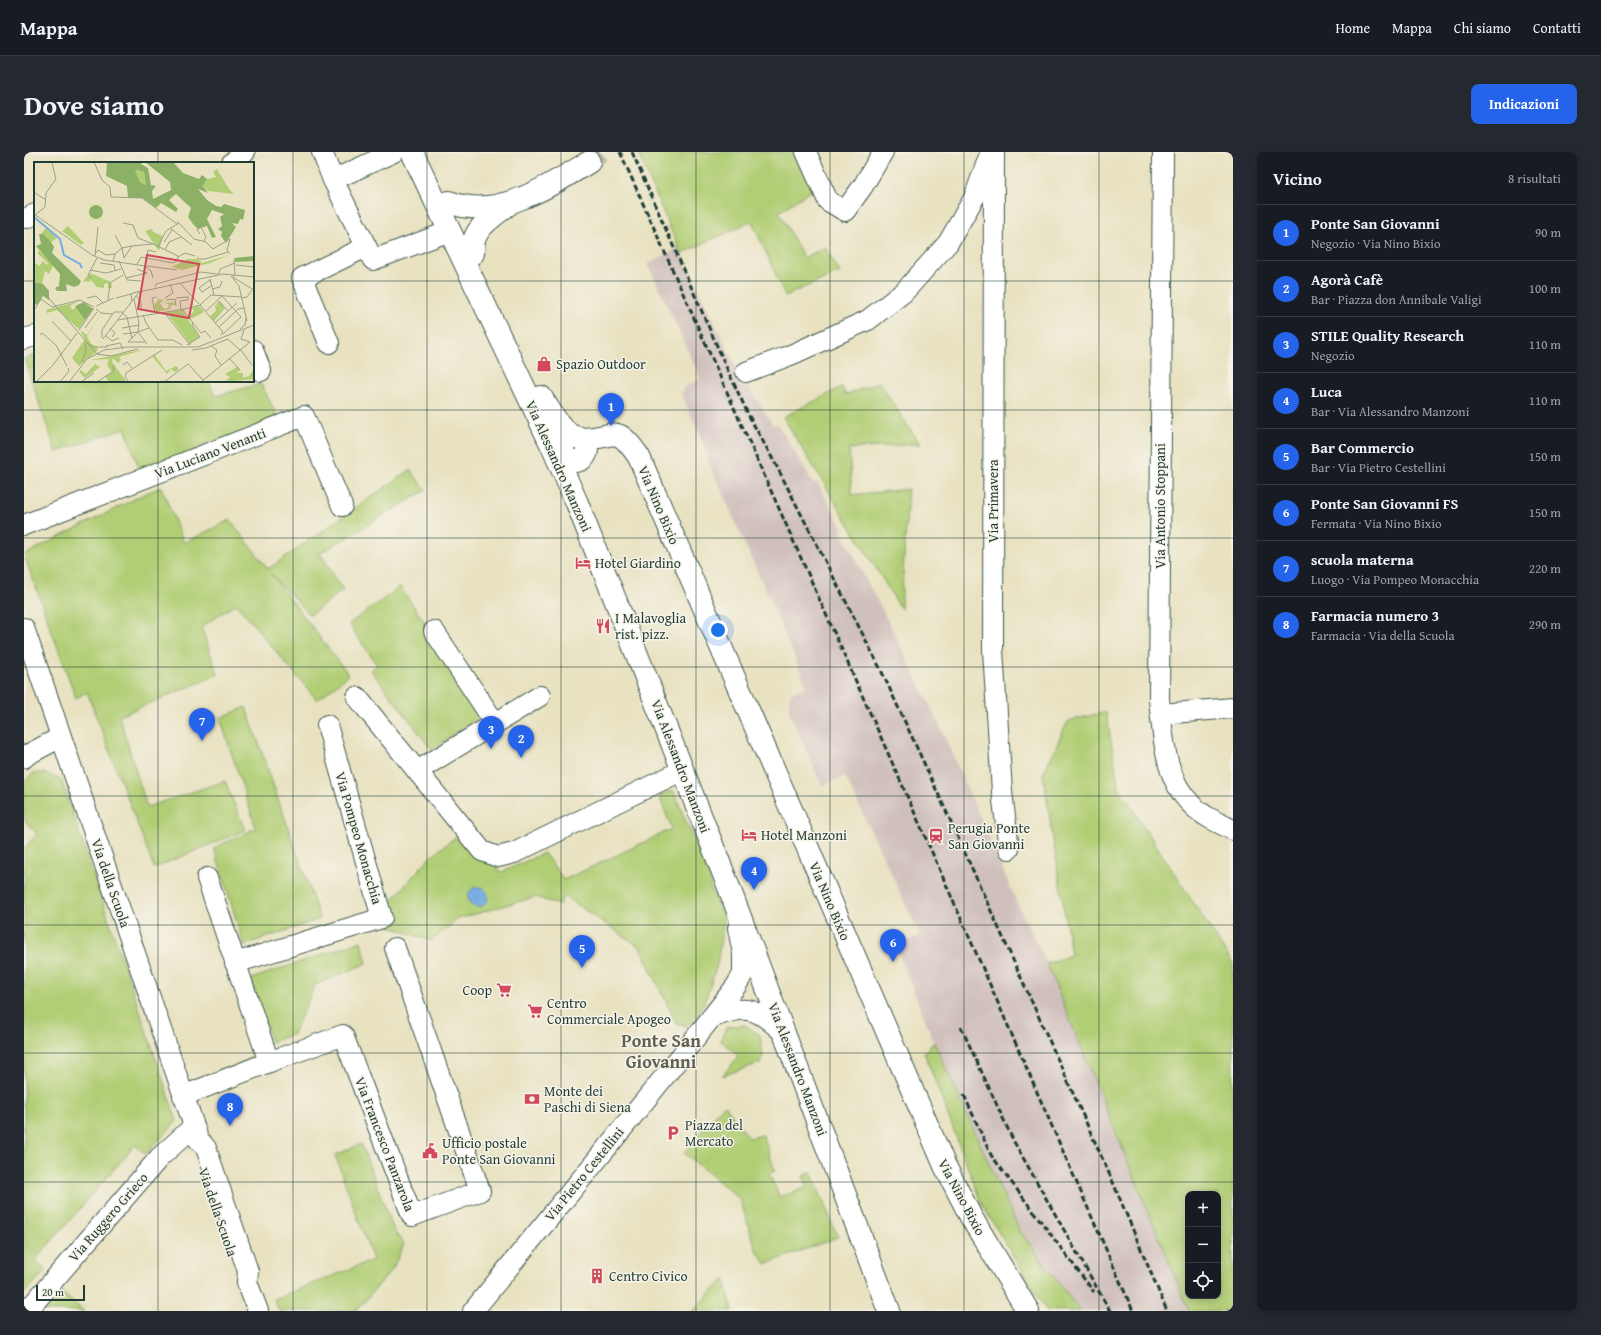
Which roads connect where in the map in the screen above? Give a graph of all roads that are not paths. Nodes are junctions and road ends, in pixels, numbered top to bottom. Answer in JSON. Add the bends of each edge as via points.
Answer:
{"nodes":[{"id":1,"x":245,"y":152,"type":"edge"},
{"id":2,"x":322,"y":152,"type":"edge"},
{"id":3,"x":394,"y":152,"type":"edge"},
{"id":4,"x":412,"y":152,"type":"edge"},
{"id":5,"x":425,"y":152,"type":"edge"},
{"id":6,"x":806,"y":152,"type":"edge"},
{"id":7,"x":883,"y":152,"type":"edge"},
{"id":8,"x":990,"y":152,"type":"edge"},
{"id":9,"x":994,"y":152,"type":"edge"},
{"id":10,"x":1163,"y":152,"type":"edge"},
{"id":11,"x":233,"y":162,"type":"edge"},
{"id":12,"x":589,"y":162,"type":"tunnel mouth"},
{"id":13,"x":333,"y":180,"type":"junction"},
{"id":14,"x":449,"y":202,"type":"junction"},
{"id":15,"x":512,"y":202,"type":"junction"},
{"id":16,"x":450,"y":231,"type":"junction"},
{"id":17,"x":474,"y":253,"type":"junction"},
{"id":18,"x":370,"y":254,"type":"junction"},
{"id":19,"x":34,"y":336,"type":"edge"},
{"id":20,"x":24,"y":339,"type":"edge"},
{"id":21,"x":329,"y":343,"type":"dead end"},
{"id":22,"x":254,"y":353,"type":"edge"},
{"id":23,"x":261,"y":371,"type":"dead end"},
{"id":24,"x":746,"y":372,"type":"dead end"},
{"id":25,"x":537,"y":415,"type":"junction"},
{"id":26,"x":571,"y":445,"type":"junction"},
{"id":27,"x":577,"y":503,"type":"junction"},
{"id":28,"x":342,"y":506,"type":"dead end"},
{"id":29,"x":24,"y":525,"type":"edge"},
{"id":30,"x":24,"y":628,"type":"edge"},
{"id":31,"x":434,"y":631,"type":"dead end"},
{"id":32,"x":540,"y":696,"type":"dead end"},
{"id":33,"x":357,"y":697,"type":"dead end"},
{"id":34,"x":1233,"y":708,"type":"edge"},
{"id":35,"x":1161,"y":714,"type":"junction"},
{"id":36,"x":495,"y":723,"type":"junction"},
{"id":37,"x":327,"y":725,"type":"dead end"},
{"id":38,"x":61,"y":737,"type":"junction"},
{"id":39,"x":24,"y":758,"type":"edge"},
{"id":40,"x":417,"y":770,"type":"junction"},
{"id":41,"x":683,"y":770,"type":"junction"},
{"id":42,"x":1233,"y":830,"type":"edge"},
{"id":43,"x":1009,"y":849,"type":"dead end"},
{"id":44,"x":207,"y":878,"type":"dead end"},
{"id":45,"x":728,"y":885,"type":"junction"},
{"id":46,"x":394,"y":948,"type":"dead end"},
{"id":47,"x":235,"y":963,"type":"junction"},
{"id":48,"x":711,"y":1018,"type":"junction"},
{"id":49,"x":785,"y":1034,"type":"junction"},
{"id":50,"x":268,"y":1062,"type":"junction"},
{"id":51,"x":184,"y":1096,"type":"junction"},
{"id":52,"x":196,"y":1132,"type":"junction"},
{"id":53,"x":27,"y":1311,"type":"edge"},
{"id":54,"x":258,"y":1311,"type":"edge"},
{"id":55,"x":473,"y":1311,"type":"edge"},
{"id":56,"x":889,"y":1311,"type":"edge"},
{"id":57,"x":1028,"y":1311,"type":"edge"}],
"edges":[{"from":1,"to":11,"type":"street"},
{"from":2,"to":13,"type":"street"},
{"from":3,"to":13,"type":"street"},
{"from":4,"to":16,"type":"main road","name":"Via Alessandro Manzoni"},
{"from":5,"to":14,"type":"main road","name":"Via Alessandro Manzoni"},
{"from":6,"to":7,"type":"street","via":[[828,201],[845,211]]},
{"from":8,"to":24,"type":"street","via":[[974,198],[948,243],[904,292],[868,320],[794,354]]},
{"from":9,"to":43,"type":"street","name":"Via Primavera","via":[[994,650],[1002,792]]},
{"from":10,"to":35,"type":"street","name":"Via Antonio Stoppani","via":[[1159,691]]},
{"from":12,"to":15,"type":"main road","via":[[552,184]]},
{"from":13,"to":18,"type":"street"},
{"from":14,"to":15,"type":"main road","via":[[471,208]]},
{"from":14,"to":17,"type":"main road","name":"Via Alessandro Manzoni"},
{"from":15,"to":17,"type":"main road","via":[[484,226],[474,240]]},
{"from":16,"to":18,"type":"street"},
{"from":16,"to":25,"type":"main road","name":"Via Alessandro Manzoni"},
{"from":17,"to":26,"type":"main road","name":"Via Alessandro Manzoni","via":[[544,403]]},
{"from":18,"to":21,"type":"street","via":[[302,278]]},
{"from":19,"to":20,"type":"street"},
{"from":22,"to":23,"type":"street"},
{"from":25,"to":26,"type":"main road"},
{"from":25,"to":27,"type":"main road","name":"Via Alessandro Manzoni"},
{"from":26,"to":27,"type":"main road"},
{"from":26,"to":57,"type":"main road","name":"Via Nino Bixio","via":[[610,434],[617,435],[624,437],[638,457],[945,1166],[971,1217]]},
{"from":27,"to":41,"type":"main road","name":"Via Alessandro Manzoni"},
{"from":28,"to":29,"type":"street","name":"Via Luciano Venanti","via":[[304,416]]},
{"from":30,"to":38,"type":"street","name":"Via della Scuola"},
{"from":31,"to":36,"type":"street"},
{"from":32,"to":36,"type":"street"},
{"from":33,"to":40,"type":"street"},
{"from":34,"to":35,"type":"street"},
{"from":35,"to":42,"type":"street","name":"Via Antonio Stoppani","via":[[1164,741],[1173,778],[1182,793],[1191,805]]},
{"from":36,"to":40,"type":"street"},
{"from":37,"to":47,"type":"street","name":"Via Pompeo Monacchia","via":[[382,918]]},
{"from":38,"to":39,"type":"street"},
{"from":38,"to":51,"type":"street","name":"Via della Scuola"},
{"from":40,"to":41,"type":"street","via":[[482,851],[498,857],[514,853]]},
{"from":41,"to":45,"type":"main road","name":"Via Alessandro Manzoni"},
{"from":44,"to":47,"type":"street"},
{"from":45,"to":48,"type":"street","name":"Via Pietro Cestellini","via":[[743,954],[742,974],[736,986]]},
{"from":45,"to":49,"type":"main road","name":"Via Alessandro Manzoni"},
{"from":46,"to":50,"type":"street","name":"Via Francesco Panzarola","via":[[480,1191],[412,1216],[343,1035]]},
{"from":47,"to":50,"type":"street"},
{"from":48,"to":49,"type":"street","via":[[729,1011],[744,1009],[760,1014]]},
{"from":48,"to":55,"type":"street","name":"Via Pietro Cestellini"},
{"from":49,"to":56,"type":"main road","name":"Via Alessandro Manzoni"},
{"from":50,"to":51,"type":"street","name":"Via Francesco Panzarola"},
{"from":51,"to":52,"type":"street","name":"Via della Scuola"},
{"from":52,"to":53,"type":"street","name":"Via Ruggero Grieco","via":[[159,1158]]},
{"from":52,"to":54,"type":"street","name":"Via della Scuola","via":[[196,1150],[239,1274],[248,1282]]}]}
